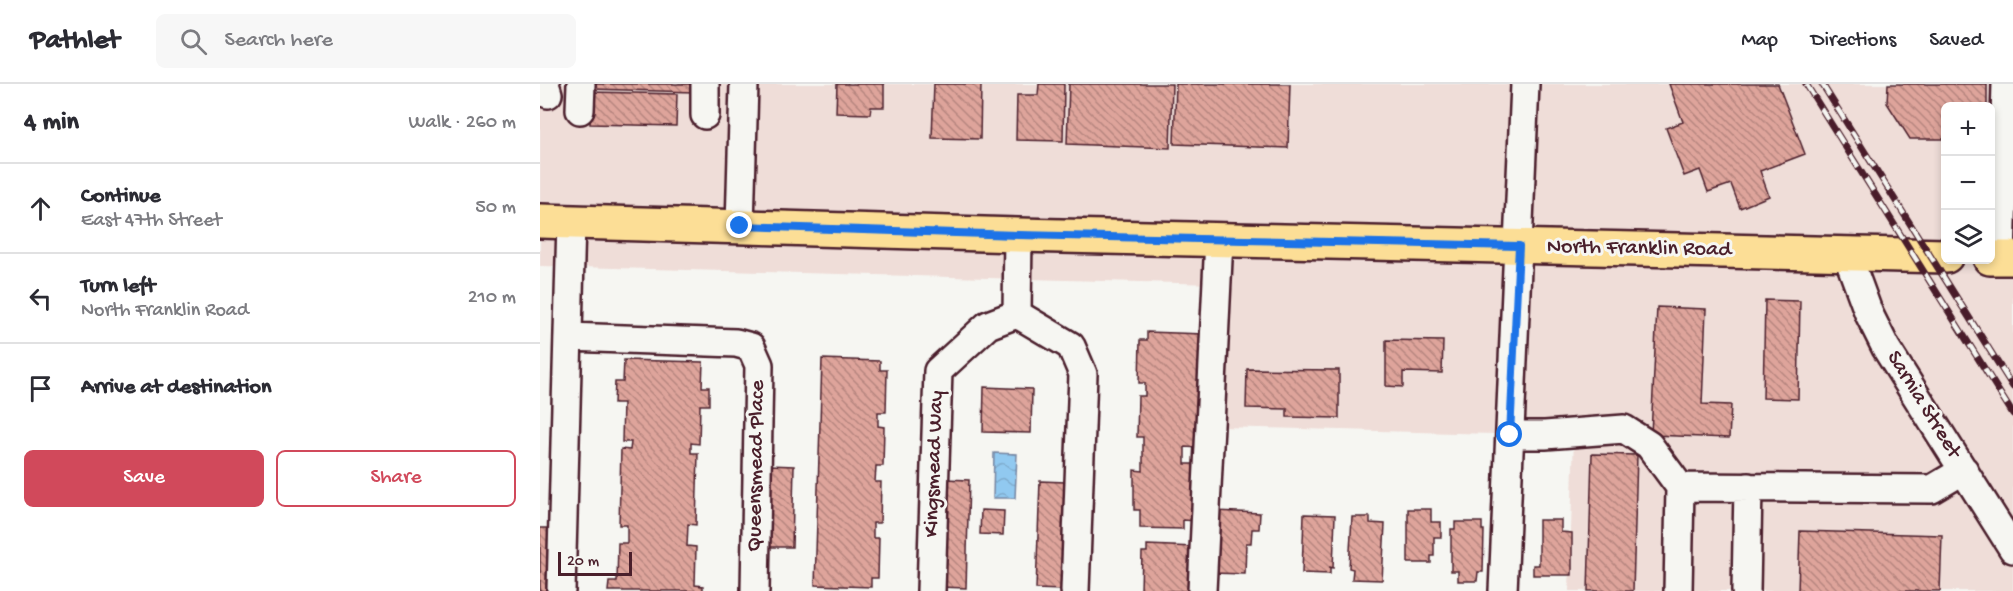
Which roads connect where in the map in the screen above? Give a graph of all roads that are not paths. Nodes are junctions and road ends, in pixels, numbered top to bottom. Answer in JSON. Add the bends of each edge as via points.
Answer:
{"nodes":[{"id":1,"x":705,"y":84,"type":"edge"},
{"id":2,"x":744,"y":84,"type":"edge"},
{"id":3,"x":1526,"y":84,"type":"edge"},
{"id":4,"x":2006,"y":84,"type":"edge"},
{"id":5,"x":705,"y":115,"type":"dead end"},
{"id":6,"x":555,"y":221,"type":"edge"},
{"id":7,"x":740,"y":226,"type":"junction"},
{"id":8,"x":1018,"y":235,"type":"junction"},
{"id":9,"x":1219,"y":239,"type":"junction"},
{"id":10,"x":1519,"y":246,"type":"junction"},
{"id":11,"x":1847,"y":254,"type":"junction"},
{"id":12,"x":1941,"y":256,"type":"edge"},
{"id":13,"x":2002,"y":258,"type":"edge"},
{"id":14,"x":1017,"y":314,"type":"junction"},
{"id":15,"x":568,"y":337,"type":"junction"},
{"id":16,"x":1510,"y":435,"type":"junction"},
{"id":17,"x":1964,"y":470,"type":"junction"},
{"id":18,"x":1680,"y":487,"type":"junction"},
{"id":19,"x":1748,"y":487,"type":"junction"},
{"id":20,"x":2013,"y":549,"type":"edge"},
{"id":21,"x":561,"y":591,"type":"edge"},
{"id":22,"x":755,"y":591,"type":"edge"},
{"id":23,"x":931,"y":591,"type":"edge"},
{"id":24,"x":1075,"y":591,"type":"edge"},
{"id":25,"x":1202,"y":591,"type":"edge"},
{"id":26,"x":1503,"y":591,"type":"edge"},
{"id":27,"x":1678,"y":591,"type":"edge"},
{"id":28,"x":1746,"y":591,"type":"edge"}],
"edges":[{"from":1,"to":5,"type":"street"},
{"from":2,"to":7,"type":"street"},
{"from":3,"to":10,"type":"street"},
{"from":4,"to":13,"type":"street"},
{"from":6,"to":7,"type":"main road","name":"North Franklin Road"},
{"from":6,"to":15,"type":"street"},
{"from":7,"to":8,"type":"main road","name":"North Franklin Road"},
{"from":8,"to":9,"type":"main road","name":"North Franklin Road"},
{"from":8,"to":14,"type":"street"},
{"from":9,"to":10,"type":"main road","name":"North Franklin Road"},
{"from":9,"to":25,"type":"street"},
{"from":10,"to":11,"type":"main road","name":"North Franklin Road"},
{"from":10,"to":16,"type":"street"},
{"from":11,"to":12,"type":"main road","name":"North Franklin Road"},
{"from":11,"to":17,"type":"street","name":"Sarnia Street","via":[[1875,328]]},
{"from":14,"to":23,"type":"street","name":"Kingsmead Way","via":[[988,325],[938,372]]},
{"from":14,"to":24,"type":"street","via":[[1071,346],[1083,374]]},
{"from":15,"to":21,"type":"street"},
{"from":15,"to":22,"type":"street","name":"Queensmead Place","via":[[736,343],[751,348],[759,365]]},
{"from":16,"to":18,"type":"street","via":[[1624,429],[1649,445]]},
{"from":16,"to":26,"type":"street"},
{"from":17,"to":19,"type":"street","via":[[1932,489]]},
{"from":17,"to":20,"type":"street","name":"Sarnia Street"},
{"from":18,"to":19,"type":"street"},
{"from":18,"to":27,"type":"street"},
{"from":19,"to":28,"type":"street"}]}
